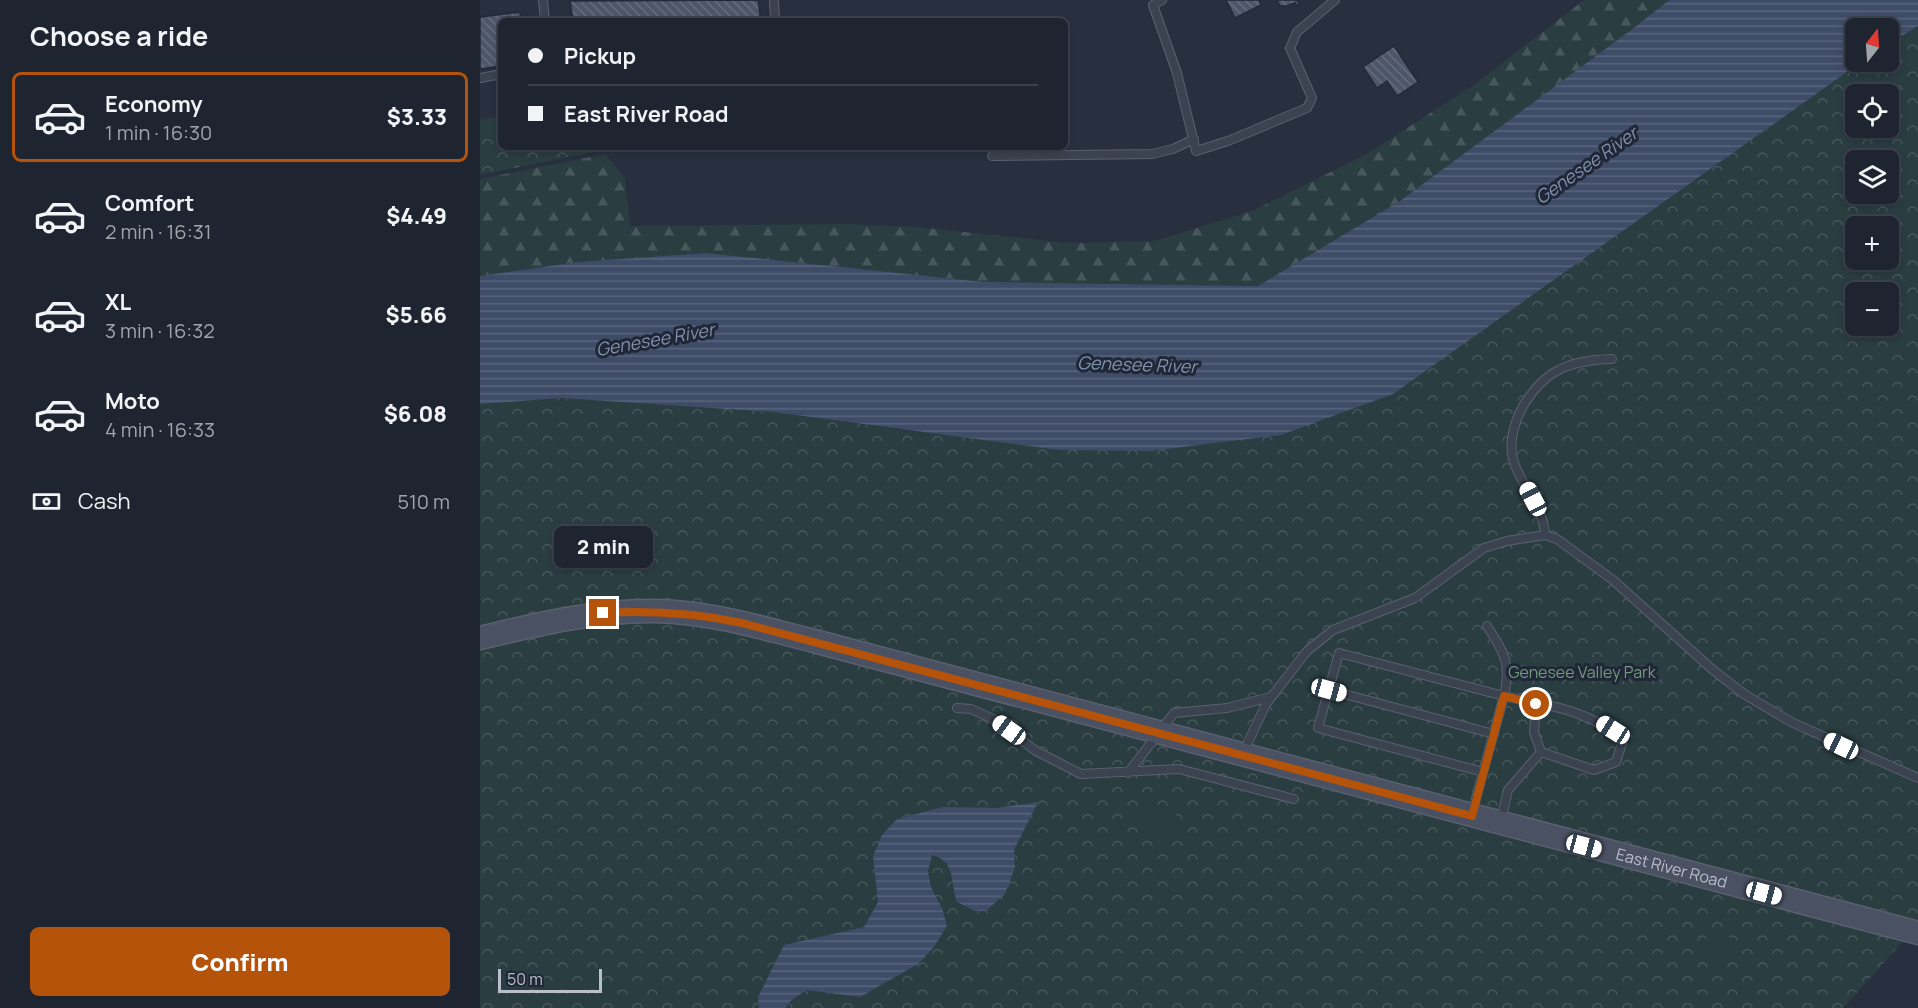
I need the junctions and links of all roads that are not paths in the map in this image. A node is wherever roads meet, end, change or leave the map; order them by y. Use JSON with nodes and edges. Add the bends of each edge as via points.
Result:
{"nodes":[{"id":1,"x":543,"y":0,"type":"edge"},
{"id":2,"x":774,"y":0,"type":"edge"},
{"id":3,"x":1162,"y":0,"type":"edge"},
{"id":4,"x":1335,"y":0,"type":"edge"},
{"id":5,"x":545,"y":18,"type":"edge"},
{"id":6,"x":776,"y":18,"type":"edge"},
{"id":7,"x":498,"y":75,"type":"edge"},
{"id":8,"x":480,"y":78,"type":"edge"},
{"id":9,"x":1194,"y":139,"type":"junction"},
{"id":10,"x":992,"y":156,"type":"dead end"},
{"id":11,"x":1612,"y":359,"type":"dead end"},
{"id":12,"x":1545,"y":535,"type":"junction"},
{"id":13,"x":1487,"y":626,"type":"dead end"},
{"id":14,"x":480,"y":638,"type":"edge"},
{"id":15,"x":1329,"y":690,"type":"junction"},
{"id":16,"x":1504,"y":696,"type":"junction"},
{"id":17,"x":1271,"y":697,"type":"junction"},
{"id":18,"x":1536,"y":704,"type":"junction"},
{"id":19,"x":957,"y":708,"type":"dead end"},
{"id":20,"x":1157,"y":732,"type":"junction"},
{"id":21,"x":1494,"y":734,"type":"junction"},
{"id":22,"x":1541,"y":752,"type":"junction"},
{"id":23,"x":1242,"y":755,"type":"junction"},
{"id":24,"x":1484,"y":772,"type":"junction"},
{"id":25,"x":1128,"y":773,"type":"junction"},
{"id":26,"x":1918,"y":778,"type":"edge"},
{"id":27,"x":1294,"y":799,"type":"dead end"},
{"id":28,"x":1472,"y":816,"type":"junction"},
{"id":29,"x":1500,"y":824,"type":"junction"},
{"id":30,"x":1918,"y":933,"type":"edge"}],
"edges":[{"from":1,"to":5,"type":"lane"},
{"from":2,"to":6,"type":"lane"},
{"from":3,"to":9,"type":"lane","via":[[1153,5],[1179,79]]},
{"from":4,"to":9,"type":"lane","via":[[1297,32],[1290,48],[1312,98],[1307,108],[1196,151]]},
{"from":7,"to":8,"type":"lane"},
{"from":9,"to":10,"type":"lane","via":[[1160,153]]},
{"from":11,"to":12,"type":"lane","via":[[1585,360],[1552,373],[1536,387],[1517,419],[1511,444],[1513,459],[1541,515]]},
{"from":12,"to":17,"type":"lane","via":[[1484,548],[1414,598],[1333,630],[1307,651]]},
{"from":12,"to":26,"type":"lane","via":[[1557,538],[1613,580],[1744,694],[1801,727]]},
{"from":13,"to":16,"type":"lane","via":[[1501,647],[1508,669]]},
{"from":14,"to":20,"type":"street","name":"East River Road","via":[[603,613],[658,611],[700,615],[814,641]]},
{"from":15,"to":16,"type":"lane","via":[[1340,653]]},
{"from":15,"to":21,"type":"lane"},
{"from":15,"to":24,"type":"lane","via":[[1318,728]]},
{"from":16,"to":18,"type":"lane"},
{"from":16,"to":21,"type":"lane"},
{"from":17,"to":20,"type":"lane","via":[[1227,708],[1173,713]]},
{"from":17,"to":23,"type":"lane"},
{"from":18,"to":22,"type":"lane","via":[[1534,732]]},
{"from":18,"to":22,"type":"lane","via":[[1601,723],[1624,737],[1616,762],[1594,770]]},
{"from":19,"to":25,"type":"lane","via":[[971,709],[995,720],[1036,751],[1081,774]]},
{"from":20,"to":23,"type":"street","name":"East River Road"},
{"from":20,"to":25,"type":"lane"},
{"from":21,"to":24,"type":"lane"},
{"from":22,"to":29,"type":"lane","via":[[1508,790]]},
{"from":23,"to":28,"type":"street","name":"East River Road"},
{"from":24,"to":28,"type":"lane"},
{"from":25,"to":27,"type":"lane","via":[[1179,769]]},
{"from":28,"to":29,"type":"street","name":"East River Road"},
{"from":29,"to":30,"type":"street","name":"East River Road"}]}
